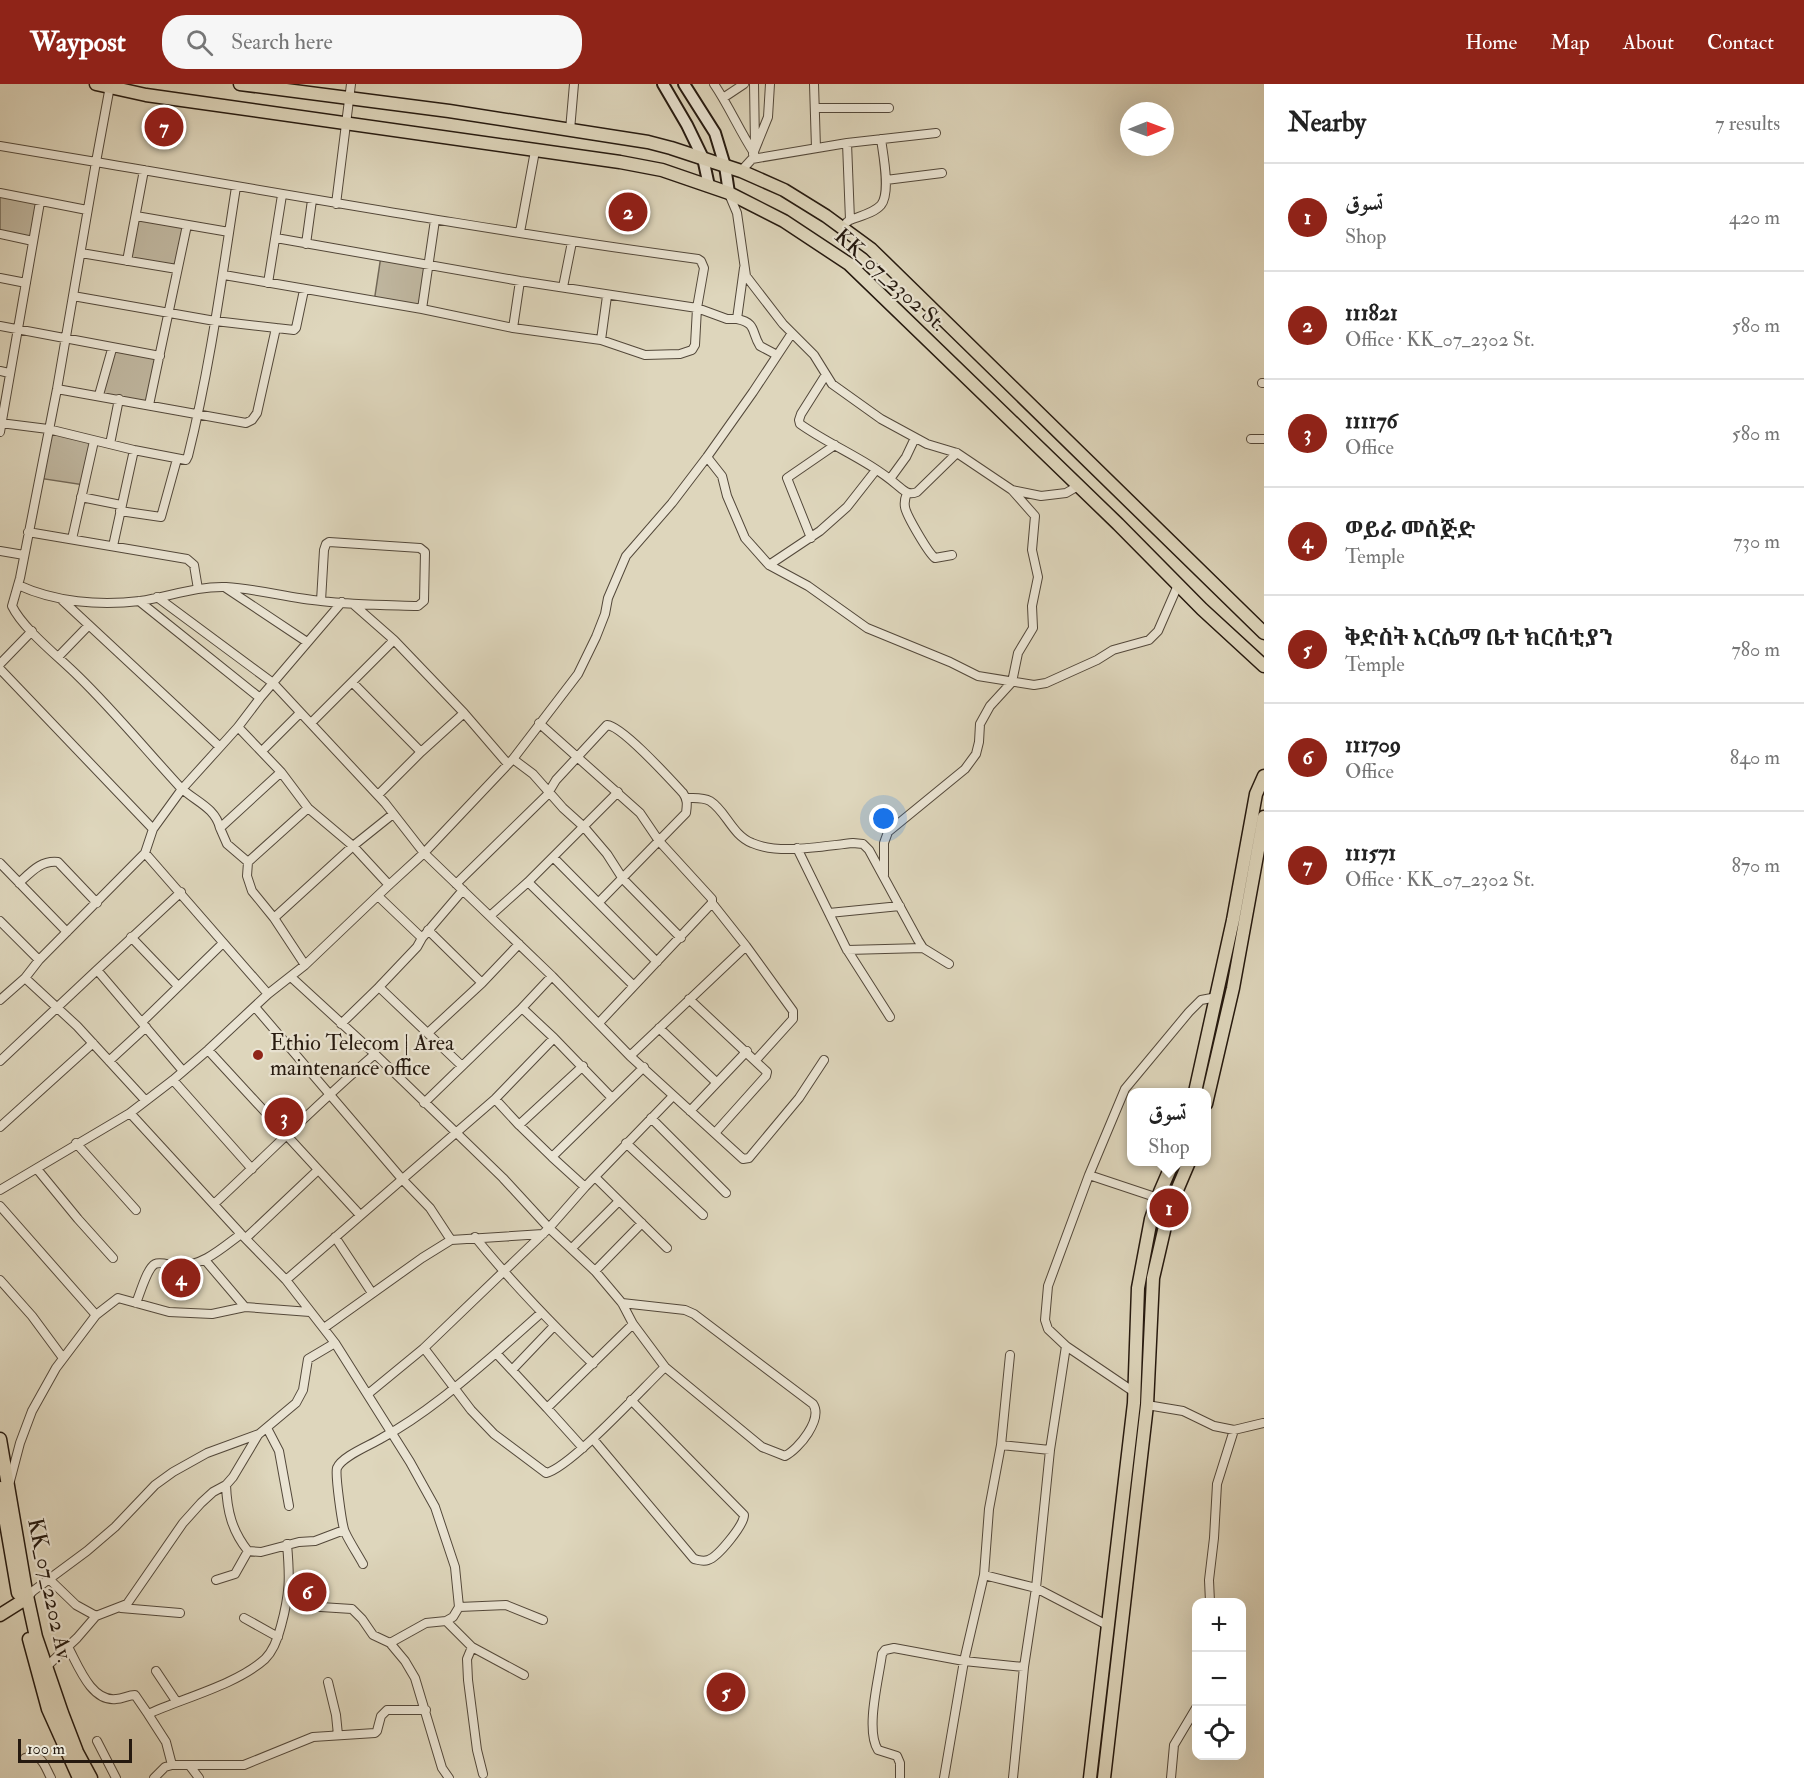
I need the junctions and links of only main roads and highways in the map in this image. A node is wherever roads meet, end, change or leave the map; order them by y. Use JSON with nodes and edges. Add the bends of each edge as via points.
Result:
{"nodes":[{"id":1,"x":96,"y":84,"type":"edge"},
{"id":2,"x":240,"y":84,"type":"edge"},
{"id":3,"x":110,"y":85,"type":"edge"},
{"id":4,"x":1259,"y":629,"type":"edge"},
{"id":5,"x":1264,"y":666,"type":"edge"},
{"id":6,"x":1264,"y":776,"type":"edge"},
{"id":7,"x":1264,"y":817,"type":"edge"},
{"id":8,"x":1261,"y":854,"type":"edge"},
{"id":9,"x":1249,"y":870,"type":"junction"},
{"id":10,"x":1196,"y":1088,"type":"edge"},
{"id":11,"x":1210,"y":1088,"type":"edge"},
{"id":12,"x":1171,"y":1166,"type":"edge"},
{"id":13,"x":1187,"y":1166,"type":"edge"},
{"id":14,"x":0,"y":1439,"type":"edge"},
{"id":15,"x":0,"y":1488,"type":"edge"},
{"id":16,"x":25,"y":1596,"type":"junction"},
{"id":17,"x":0,"y":1606,"type":"edge"},
{"id":18,"x":0,"y":1615,"type":"edge"},
{"id":19,"x":80,"y":1778,"type":"edge"},
{"id":20,"x":91,"y":1778,"type":"edge"},
{"id":21,"x":1090,"y":1778,"type":"edge"},
{"id":22,"x":1104,"y":1778,"type":"edge"}],
"edges":[{"from":1,"to":3,"type":"main road","name":"KK_07_2302 St."},
{"from":2,"to":4,"type":"main road","name":"KK_07_2302 St.","via":[[648,142],[741,171],[800,198],[846,223]]},
{"from":3,"to":5,"type":"main road","name":"KK_07_2302 St.","via":[[146,95],[662,170],[729,193],[784,220],[849,264]]},
{"from":6,"to":9,"type":"main road","via":[[1256,794]]},
{"from":7,"to":8,"type":"main road"},
{"from":8,"to":9,"type":"main road"},
{"from":9,"to":10,"type":"main road"},
{"from":9,"to":11,"type":"main road","via":[[1233,988]]},
{"from":12,"to":21,"type":"main road","via":[[1146,1239],[1138,1288],[1134,1392]]},
{"from":13,"to":22,"type":"main road","via":[[1169,1209],[1153,1278],[1147,1405]]},
{"from":14,"to":16,"type":"main road","name":"KK_07_2202 Av."},
{"from":15,"to":16,"type":"main road"},
{"from":16,"to":17,"type":"main road"},
{"from":16,"to":18,"type":"main road"},
{"from":16,"to":19,"type":"main road","via":[[33,1659],[48,1709]]},
{"from":16,"to":20,"type":"main road","name":"KK_07_2202 Av.","via":[[45,1668]]}]}
